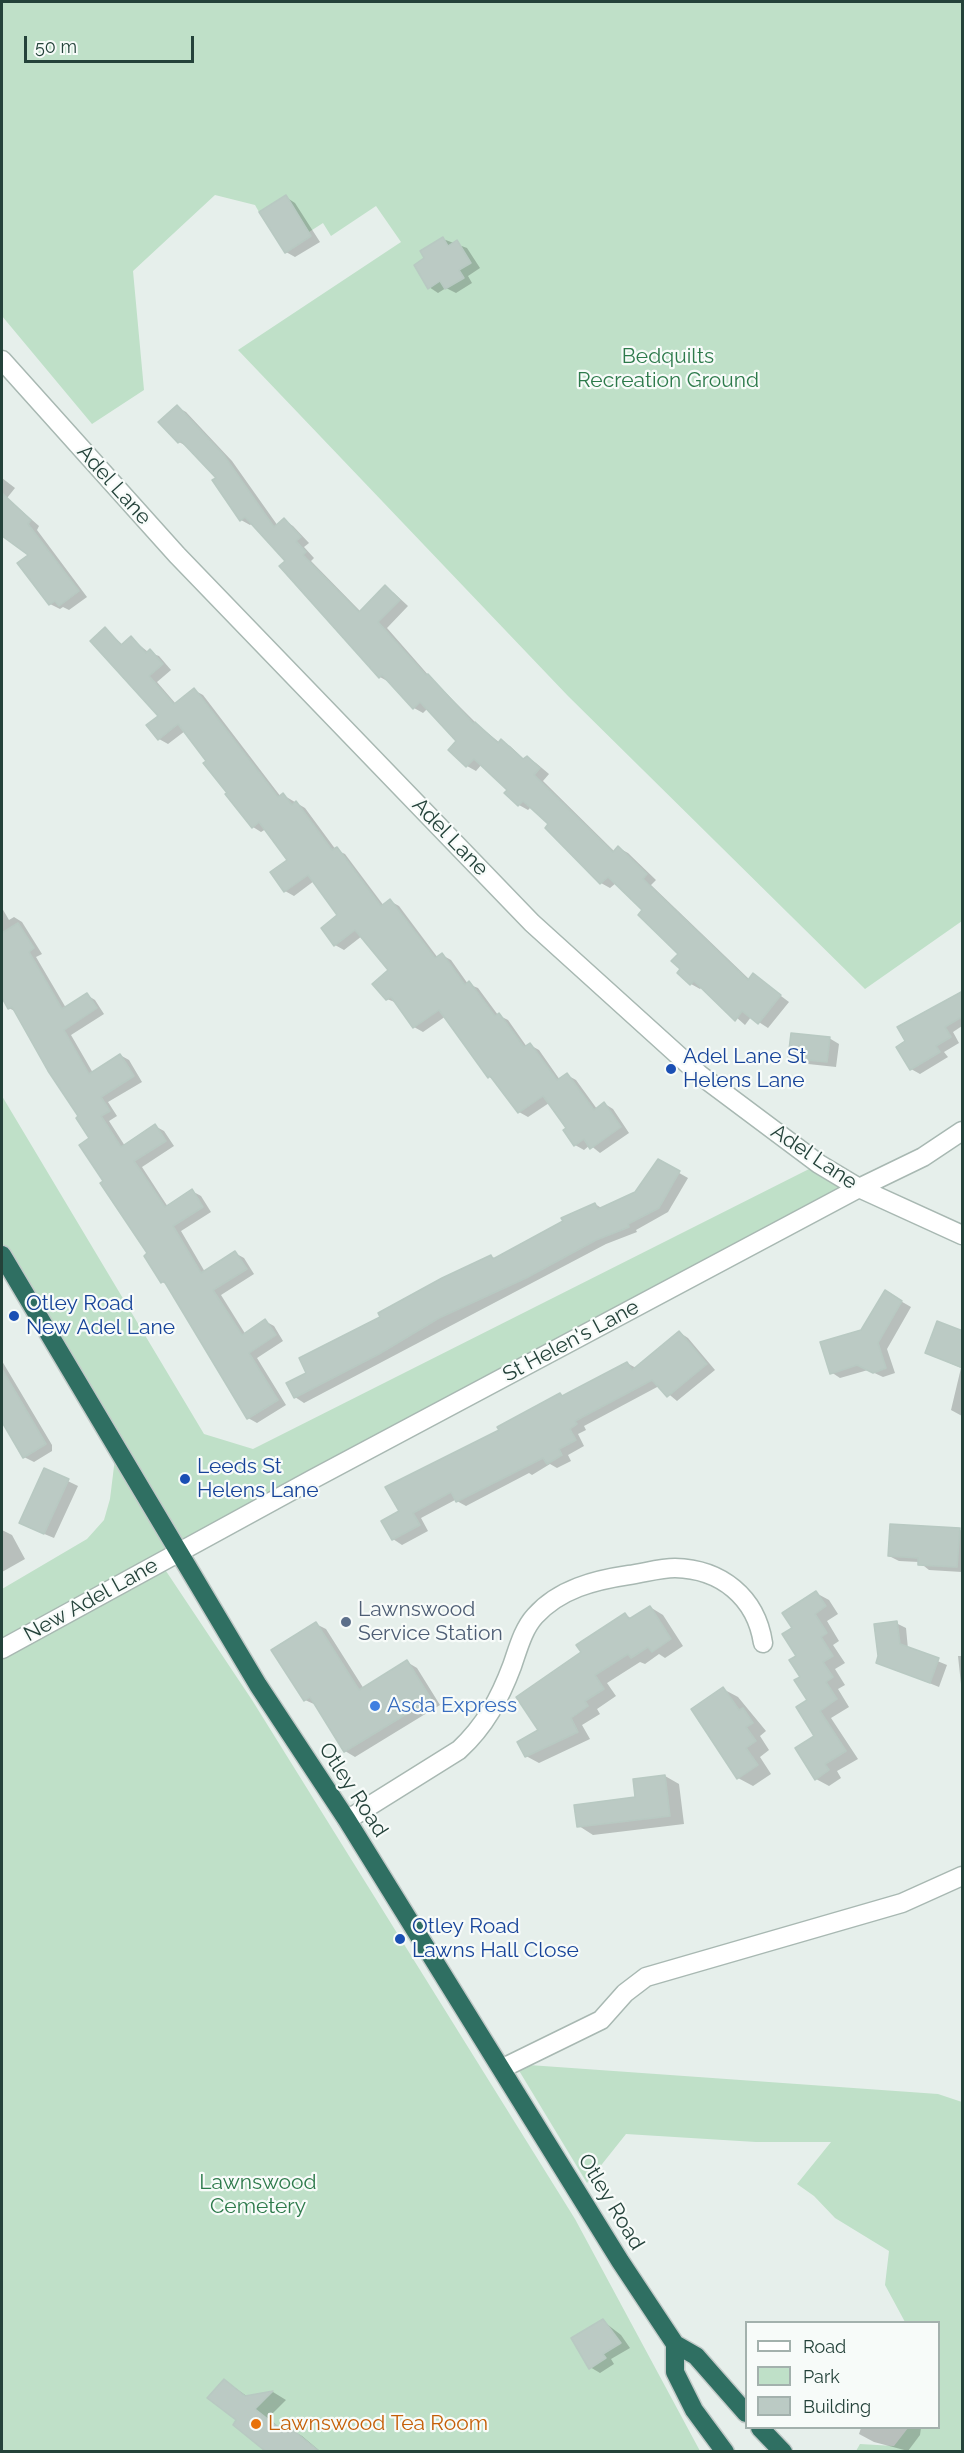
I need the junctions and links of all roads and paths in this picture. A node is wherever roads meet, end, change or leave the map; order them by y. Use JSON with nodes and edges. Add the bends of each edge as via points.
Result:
{"nodes":[{"id":1,"x":2,"y":360,"type":"edge"},
{"id":2,"x":963,"y":1131,"type":"edge"},
{"id":3,"x":859,"y":1188,"type":"junction"},
{"id":4,"x":963,"y":1235,"type":"edge"},
{"id":5,"x":2,"y":1256,"type":"edge"},
{"id":6,"x":180,"y":1551,"type":"junction"},
{"id":7,"x":763,"y":1643,"type":"dead end"},
{"id":8,"x":2,"y":1649,"type":"edge"},
{"id":9,"x":347,"y":1820,"type":"junction"},
{"id":10,"x":963,"y":1876,"type":"edge"},
{"id":11,"x":502,"y":2068,"type":"junction"},
{"id":12,"x":675,"y":2344,"type":"junction"},
{"id":13,"x":745,"y":2411,"type":"edge"},
{"id":14,"x":762,"y":2429,"type":"edge"},
{"id":15,"x":725,"y":2451,"type":"edge"},
{"id":16,"x":783,"y":2451,"type":"edge"}],
"edges":[{"from":1,"to":3,"type":"street","name":"Adel Lane","via":[[177,555],[532,923],[700,1075],[819,1164]]},
{"from":2,"to":3,"type":"street","name":"St Helen's Lane","via":[[923,1157]]},
{"from":3,"to":4,"type":"street","name":"Adel Lane"},
{"from":3,"to":6,"type":"street","name":"St Helen's Lane"},
{"from":5,"to":6,"type":"highway","name":"Otley Road","via":[[102,1428]]},
{"from":6,"to":8,"type":"street","name":"New Adel Lane"},
{"from":6,"to":9,"type":"highway","name":"Otley Road","via":[[258,1685]]},
{"from":7,"to":9,"type":"street","via":[[754,1614],[735,1587],[700,1571],[674,1568],[609,1578],[574,1589],[551,1600],[533,1618],[501,1694],[474,1736],[459,1750]]},
{"from":9,"to":11,"type":"highway","name":"Otley Road"},
{"from":10,"to":11,"type":"street","via":[[902,1903],[646,1977],[600,2020]]},
{"from":11,"to":12,"type":"highway","name":"Otley Road"},
{"from":12,"to":13,"type":"highway","name":"Otley Road","via":[[696,2356]]},
{"from":12,"to":15,"type":"highway","via":[[675,2372],[694,2410]]},
{"from":14,"to":16,"type":"highway"}]}
